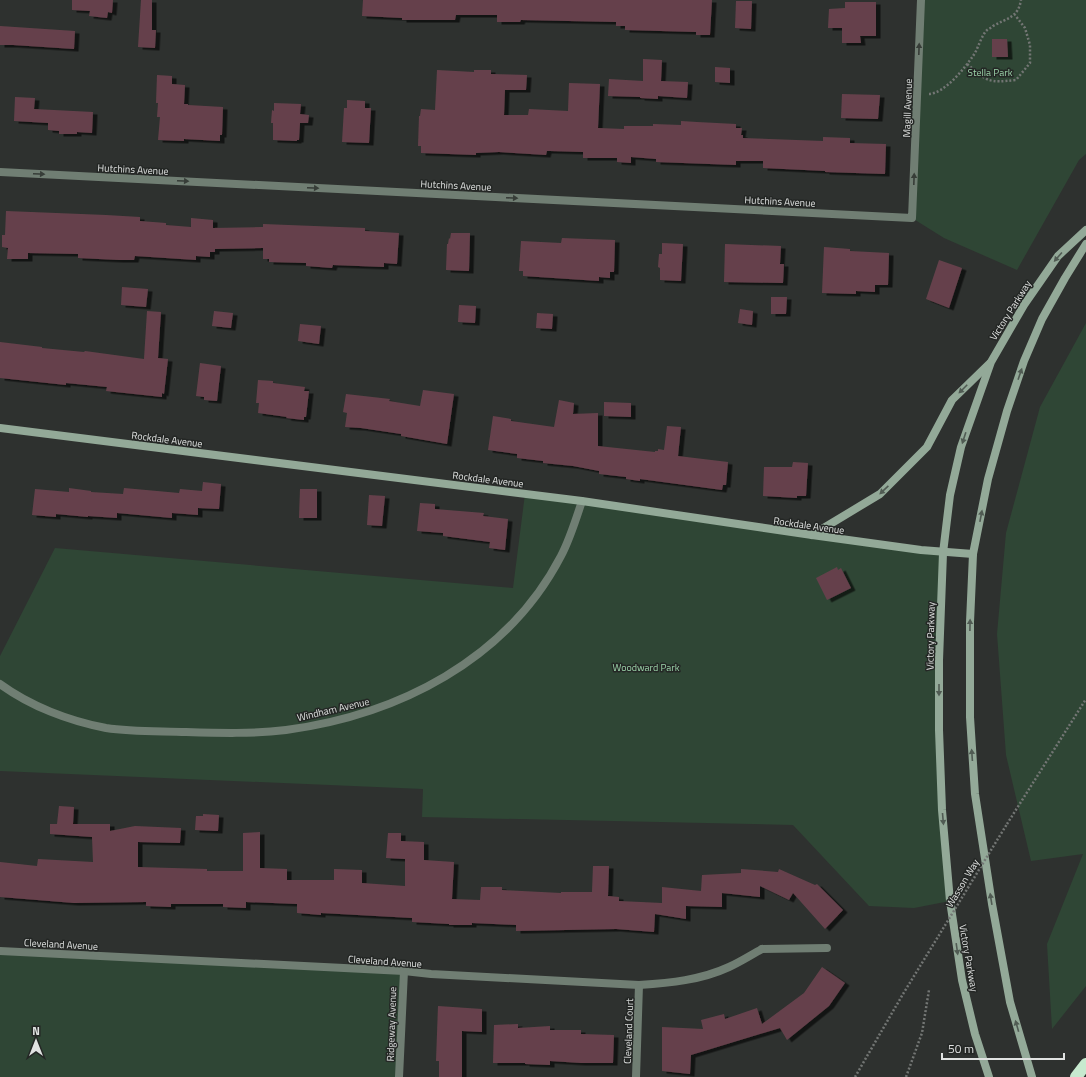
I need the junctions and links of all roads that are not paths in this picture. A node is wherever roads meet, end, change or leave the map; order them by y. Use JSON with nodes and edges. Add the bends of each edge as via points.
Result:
{"nodes":[{"id":1,"x":921,"y":0,"type":"edge"},
{"id":2,"x":0,"y":172,"type":"edge"},
{"id":3,"x":912,"y":218,"type":"joint"},
{"id":4,"x":1086,"y":230,"type":"edge"},
{"id":5,"x":1086,"y":244,"type":"edge"},
{"id":6,"x":991,"y":362,"type":"junction"},
{"id":7,"x":0,"y":428,"type":"edge"},
{"id":8,"x":582,"y":501,"type":"junction"},
{"id":9,"x":812,"y":535,"type":"junction"},
{"id":10,"x":943,"y":553,"type":"junction"},
{"id":11,"x":973,"y":554,"type":"junction"},
{"id":12,"x":0,"y":684,"type":"edge"},
{"id":13,"x":827,"y":948,"type":"dead end"},
{"id":14,"x":0,"y":951,"type":"edge"},
{"id":15,"x":404,"y":971,"type":"junction"},
{"id":16,"x":639,"y":985,"type":"junction"},
{"id":17,"x":1086,"y":1064,"type":"edge"},
{"id":18,"x":1077,"y":1076,"type":"edge"},
{"id":19,"x":399,"y":1077,"type":"edge"},
{"id":20,"x":636,"y":1077,"type":"edge"},
{"id":21,"x":989,"y":1077,"type":"edge"},
{"id":22,"x":1032,"y":1077,"type":"edge"}],
"edges":[{"from":3,"to":1,"type":"street","name":"Magill Avenue","one_way":true},
{"from":2,"to":3,"type":"street","name":"Hutchins Avenue","one_way":true},
{"from":4,"to":6,"type":"street","name":"Victory Parkway","one_way":true,"via":[[1058,256],[1024,305]]},
{"from":11,"to":5,"type":"street","one_way":true,"via":[[988,479],[1024,361],[1042,319]]},
{"from":6,"to":9,"type":"street","one_way":true,"via":[[952,400],[927,447],[880,494]]},
{"from":6,"to":10,"type":"street","name":"Victory Parkway","one_way":true,"via":[[961,447],[950,495]]},
{"from":7,"to":8,"type":"street","name":"Rockdale Avenue"},
{"from":8,"to":9,"type":"street","name":"Rockdale Avenue"},
{"from":8,"to":12,"type":"street","name":"Windham Avenue","via":[[562,556],[542,588],[496,640],[439,680],[407,698],[372,711],[322,724],[240,733],[129,730],[106,728],[75,720],[38,706]]},
{"from":9,"to":10,"type":"street","name":"Rockdale Avenue"},
{"from":10,"to":11,"type":"street","name":"Rockdale Avenue"},
{"from":10,"to":21,"type":"street","name":"Victory Parkway","one_way":true,"via":[[939,660],[943,825],[950,901],[962,980]]},
{"from":22,"to":11,"type":"street","one_way":true,"via":[[1010,1002],[974,794],[970,717]]},
{"from":13,"to":16,"type":"street","name":"Cleveland Avenue","via":[[762,949],[728,968],[700,978]]},
{"from":14,"to":15,"type":"street","name":"Cleveland Avenue"},
{"from":15,"to":16,"type":"street","name":"Cleveland Avenue"},
{"from":15,"to":19,"type":"street","name":"Ridgeway Avenue"},
{"from":16,"to":20,"type":"street","name":"Cleveland Court"},
{"from":17,"to":18,"type":"highway"}]}
